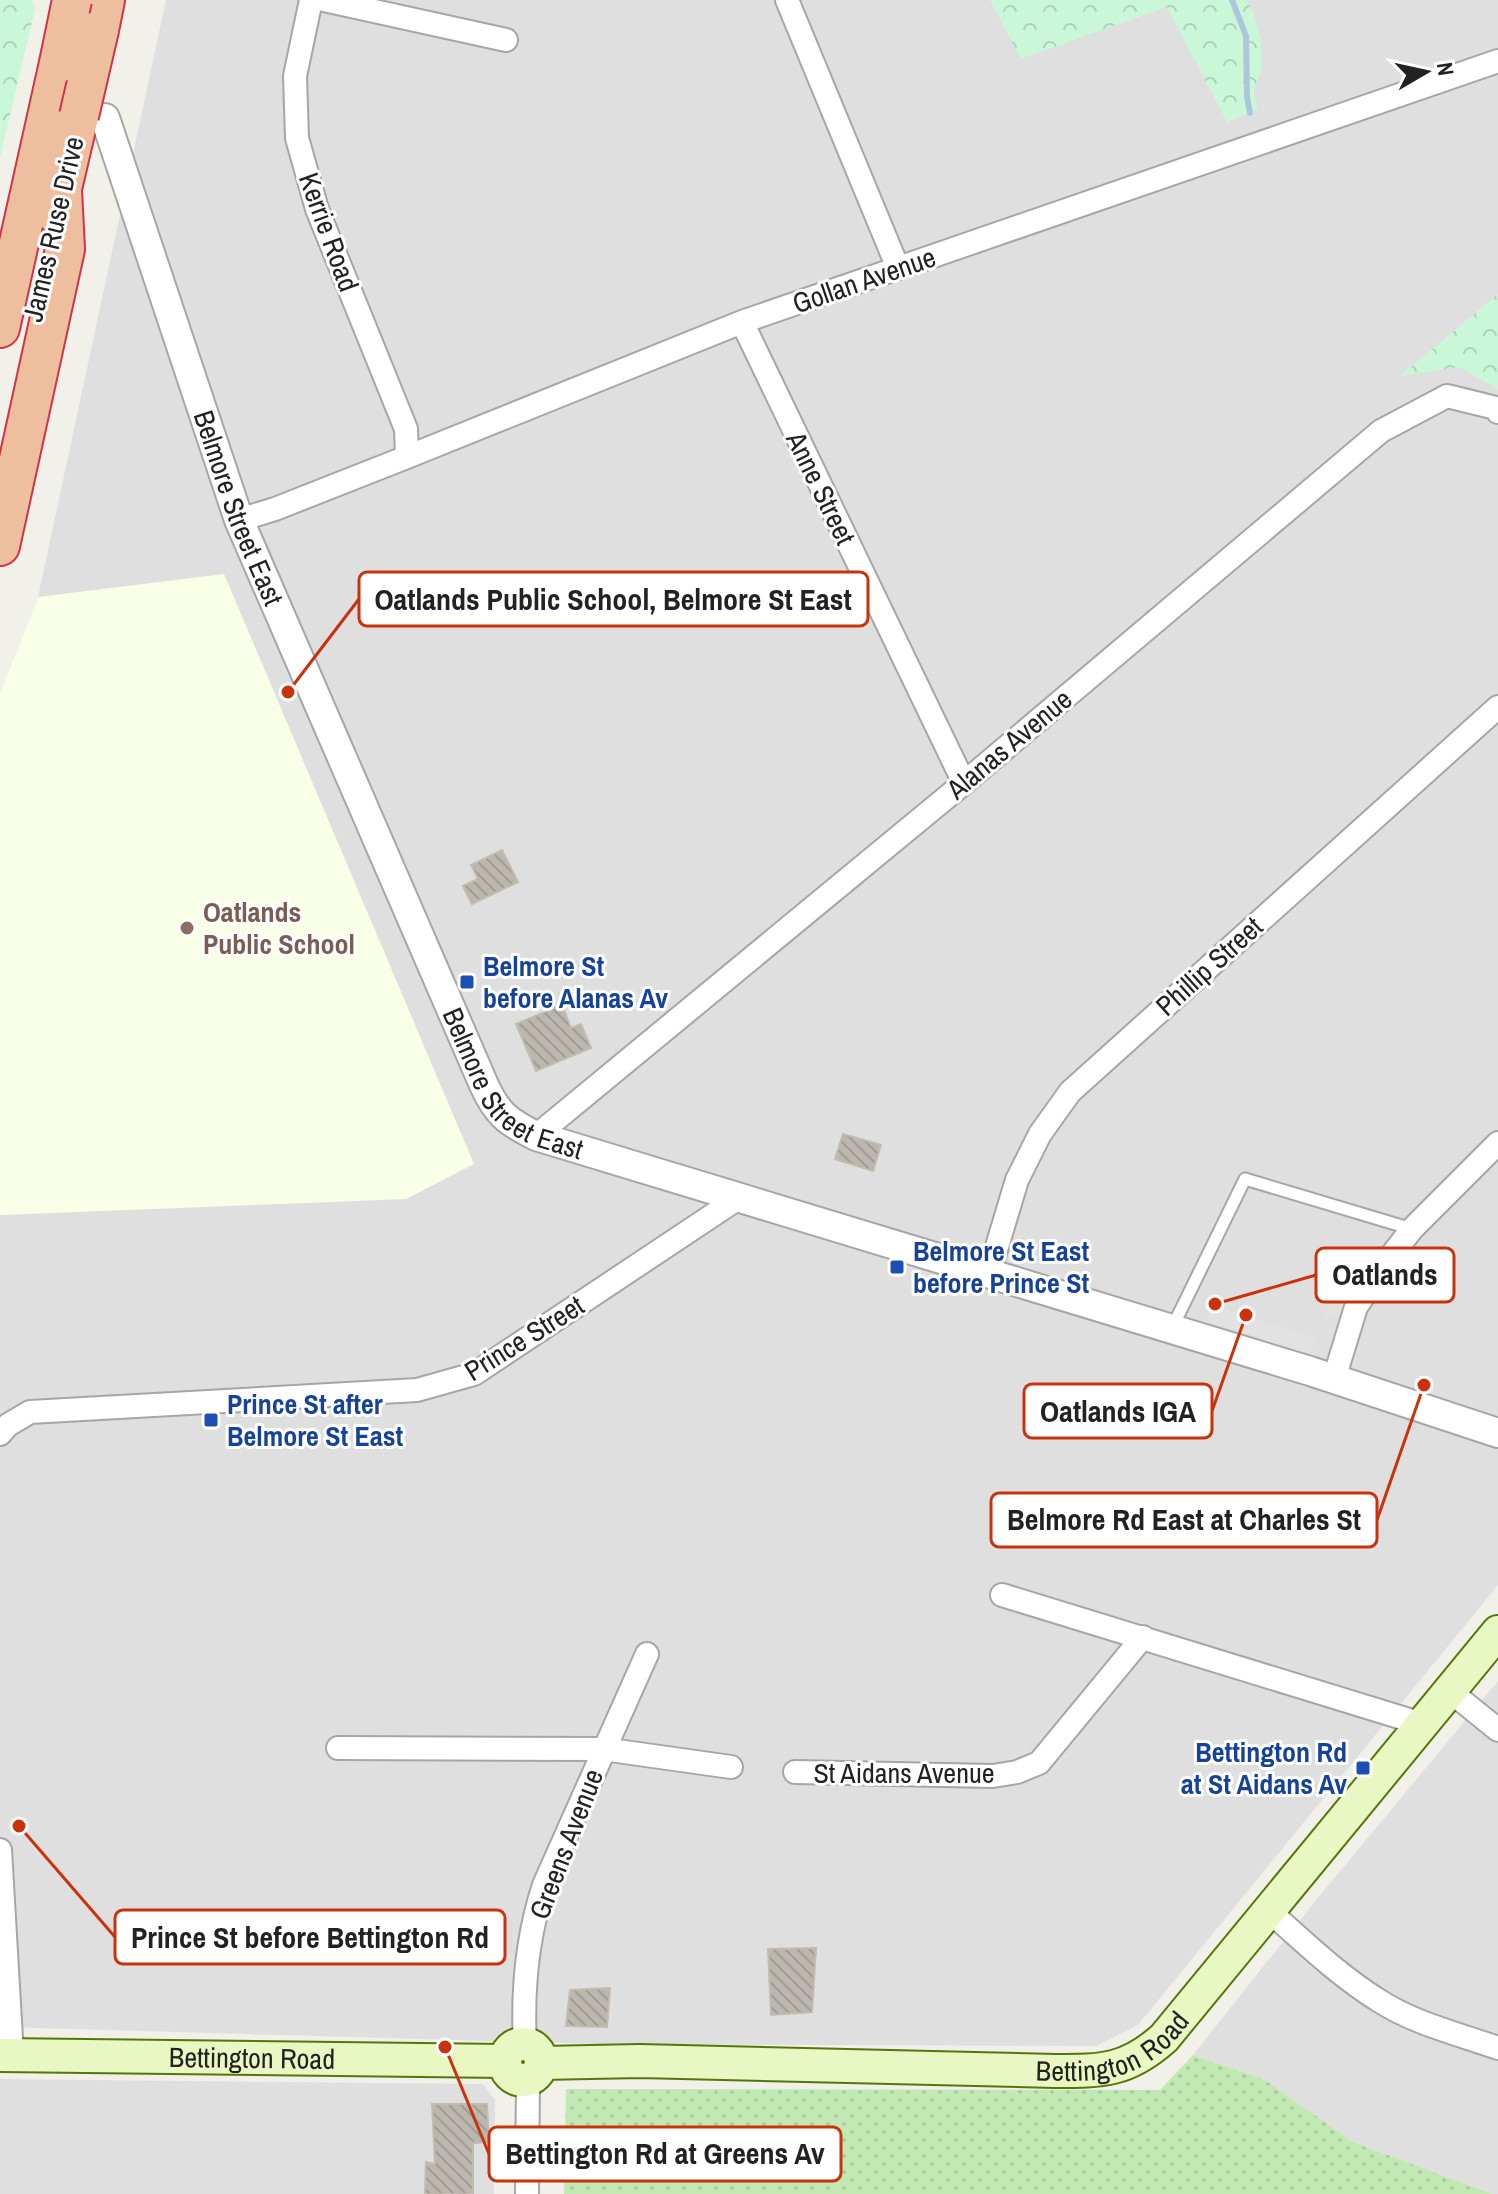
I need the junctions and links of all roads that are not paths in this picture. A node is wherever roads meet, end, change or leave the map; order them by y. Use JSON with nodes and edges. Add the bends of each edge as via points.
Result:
{"nodes":[{"id":1,"x":72,"y":0,"type":"edge"},
{"id":2,"x":311,"y":0,"type":"edge"},
{"id":3,"x":324,"y":0,"type":"edge"},
{"id":4,"x":787,"y":0,"type":"edge"},
{"id":5,"x":102,"y":15,"type":"edge"},
{"id":6,"x":506,"y":40,"type":"dead end"},
{"id":7,"x":1498,"y":61,"type":"edge"},
{"id":8,"x":92,"y":117,"type":"junction"},
{"id":9,"x":62,"y":190,"type":"junction"},
{"id":10,"x":898,"y":268,"type":"junction"},
{"id":11,"x":742,"y":322,"type":"junction"},
{"id":12,"x":0,"y":328,"type":"edge"},
{"id":13,"x":1498,"y":412,"type":"edge"},
{"id":14,"x":407,"y":457,"type":"junction"},
{"id":15,"x":0,"y":459,"type":"edge"},
{"id":16,"x":239,"y":520,"type":"junction"},
{"id":17,"x":0,"y":546,"type":"edge"},
{"id":18,"x":1498,"y":707,"type":"edge"},
{"id":19,"x":964,"y":783,"type":"junction"},
{"id":20,"x":536,"y":1136,"type":"junction"},
{"id":21,"x":1498,"y":1143,"type":"edge"},
{"id":22,"x":740,"y":1197,"type":"junction"},
{"id":23,"x":1412,"y":1229,"type":"junction"},
{"id":24,"x":989,"y":1273,"type":"junction"},
{"id":25,"x":1172,"y":1329,"type":"junction"},
{"id":26,"x":1334,"y":1379,"type":"junction"},
{"id":27,"x":1498,"y":1433,"type":"edge"},
{"id":28,"x":0,"y":1434,"type":"edge"},
{"id":29,"x":1002,"y":1595,"type":"dead end"},
{"id":30,"x":1498,"y":1632,"type":"edge"},
{"id":31,"x":1143,"y":1637,"type":"junction"},
{"id":32,"x":647,"y":1654,"type":"dead end"},
{"id":33,"x":1451,"y":1692,"type":"junction"},
{"id":34,"x":1422,"y":1724,"type":"junction"},
{"id":35,"x":1498,"y":1730,"type":"edge"},
{"id":36,"x":338,"y":1748,"type":"dead end"},
{"id":37,"x":603,"y":1749,"type":"junction"},
{"id":38,"x":731,"y":1767,"type":"dead end"},
{"id":39,"x":795,"y":1772,"type":"dead end"},
{"id":40,"x":0,"y":1850,"type":"edge"},
{"id":41,"x":1268,"y":1910,"type":"junction"},
{"id":42,"x":1498,"y":2048,"type":"edge"},
{"id":43,"x":6,"y":2055,"type":"edge"},
{"id":44,"x":525,"y":2062,"type":"junction"},
{"id":45,"x":527,"y":2194,"type":"edge"}],
"edges":[{"from":1,"to":12,"type":"highway","name":"James Ruse Drive","bridge":true},
{"from":2,"to":14,"type":"street","name":"Kerrie Road","via":[[295,76],[297,138],[317,209],[406,429]]},
{"from":3,"to":6,"type":"street"},
{"from":4,"to":10,"type":"street"},
{"from":5,"to":8,"type":"highway","name":"James Ruse Drive","bridge":true},
{"from":7,"to":10,"type":"street","name":"Gollan Avenue"},
{"from":8,"to":9,"type":"highway","name":"James Ruse Drive"},
{"from":8,"to":16,"type":"street","name":"Belmore Street East"},
{"from":9,"to":15,"type":"highway","name":"James Ruse Drive"},
{"from":9,"to":17,"type":"highway","via":[[65,249]]},
{"from":10,"to":11,"type":"street","name":"Gollan Avenue"},
{"from":11,"to":14,"type":"street","name":"Gollan Avenue"},
{"from":11,"to":19,"type":"street","name":"Anne Street"},
{"from":13,"to":19,"type":"street","name":"Alanas Avenue","via":[[1447,396],[1381,431]]},
{"from":14,"to":16,"type":"street","name":"Gollan Avenue"},
{"from":16,"to":20,"type":"street","name":"Belmore Street East","via":[[494,1107],[510,1123]]},
{"from":18,"to":24,"type":"street","name":"Phillip Street","via":[[1070,1092],[1040,1134],[1017,1180]]},
{"from":19,"to":20,"type":"street","name":"Alanas Avenue"},
{"from":20,"to":22,"type":"street","name":"Belmore Street East"},
{"from":21,"to":23,"type":"street"},
{"from":22,"to":24,"type":"street","name":"Belmore Street East"},
{"from":22,"to":28,"type":"street","name":"Prince Street","via":[[474,1374],[446,1384],[417,1390],[44,1410],[30,1412]]},
{"from":23,"to":25,"type":"lane","via":[[1245,1179]]},
{"from":23,"to":26,"type":"street","via":[[1356,1307]]},
{"from":24,"to":25,"type":"street","name":"Belmore Street East"},
{"from":25,"to":26,"type":"street","name":"Belmore Street East"},
{"from":26,"to":27,"type":"street","name":"Belmore Street East"},
{"from":29,"to":31,"type":"street"},
{"from":30,"to":33,"type":"main road","name":"Bettington Road"},
{"from":31,"to":34,"type":"street"},
{"from":31,"to":39,"type":"street","name":"St Aidans Avenue","via":[[1039,1763],[1017,1772]]},
{"from":32,"to":37,"type":"street","name":"Greens Avenue"},
{"from":33,"to":34,"type":"main road","name":"Bettington Road"},
{"from":33,"to":35,"type":"street"},
{"from":34,"to":41,"type":"main road","name":"Bettington Road"},
{"from":36,"to":37,"type":"street"},
{"from":37,"to":38,"type":"street"},
{"from":37,"to":44,"type":"street","name":"Greens Avenue","via":[[538,1905],[526,1969]]},
{"from":40,"to":43,"type":"street"},
{"from":41,"to":42,"type":"street","via":[[1379,2001]]},
{"from":41,"to":44,"type":"main road","name":"Bettington Road","via":[[1164,2038],[1133,2062],[1111,2069]]},
{"from":43,"to":44,"type":"main road","name":"Bettington Road"},
{"from":44,"to":45,"type":"street","name":"Greens Avenue"}]}
